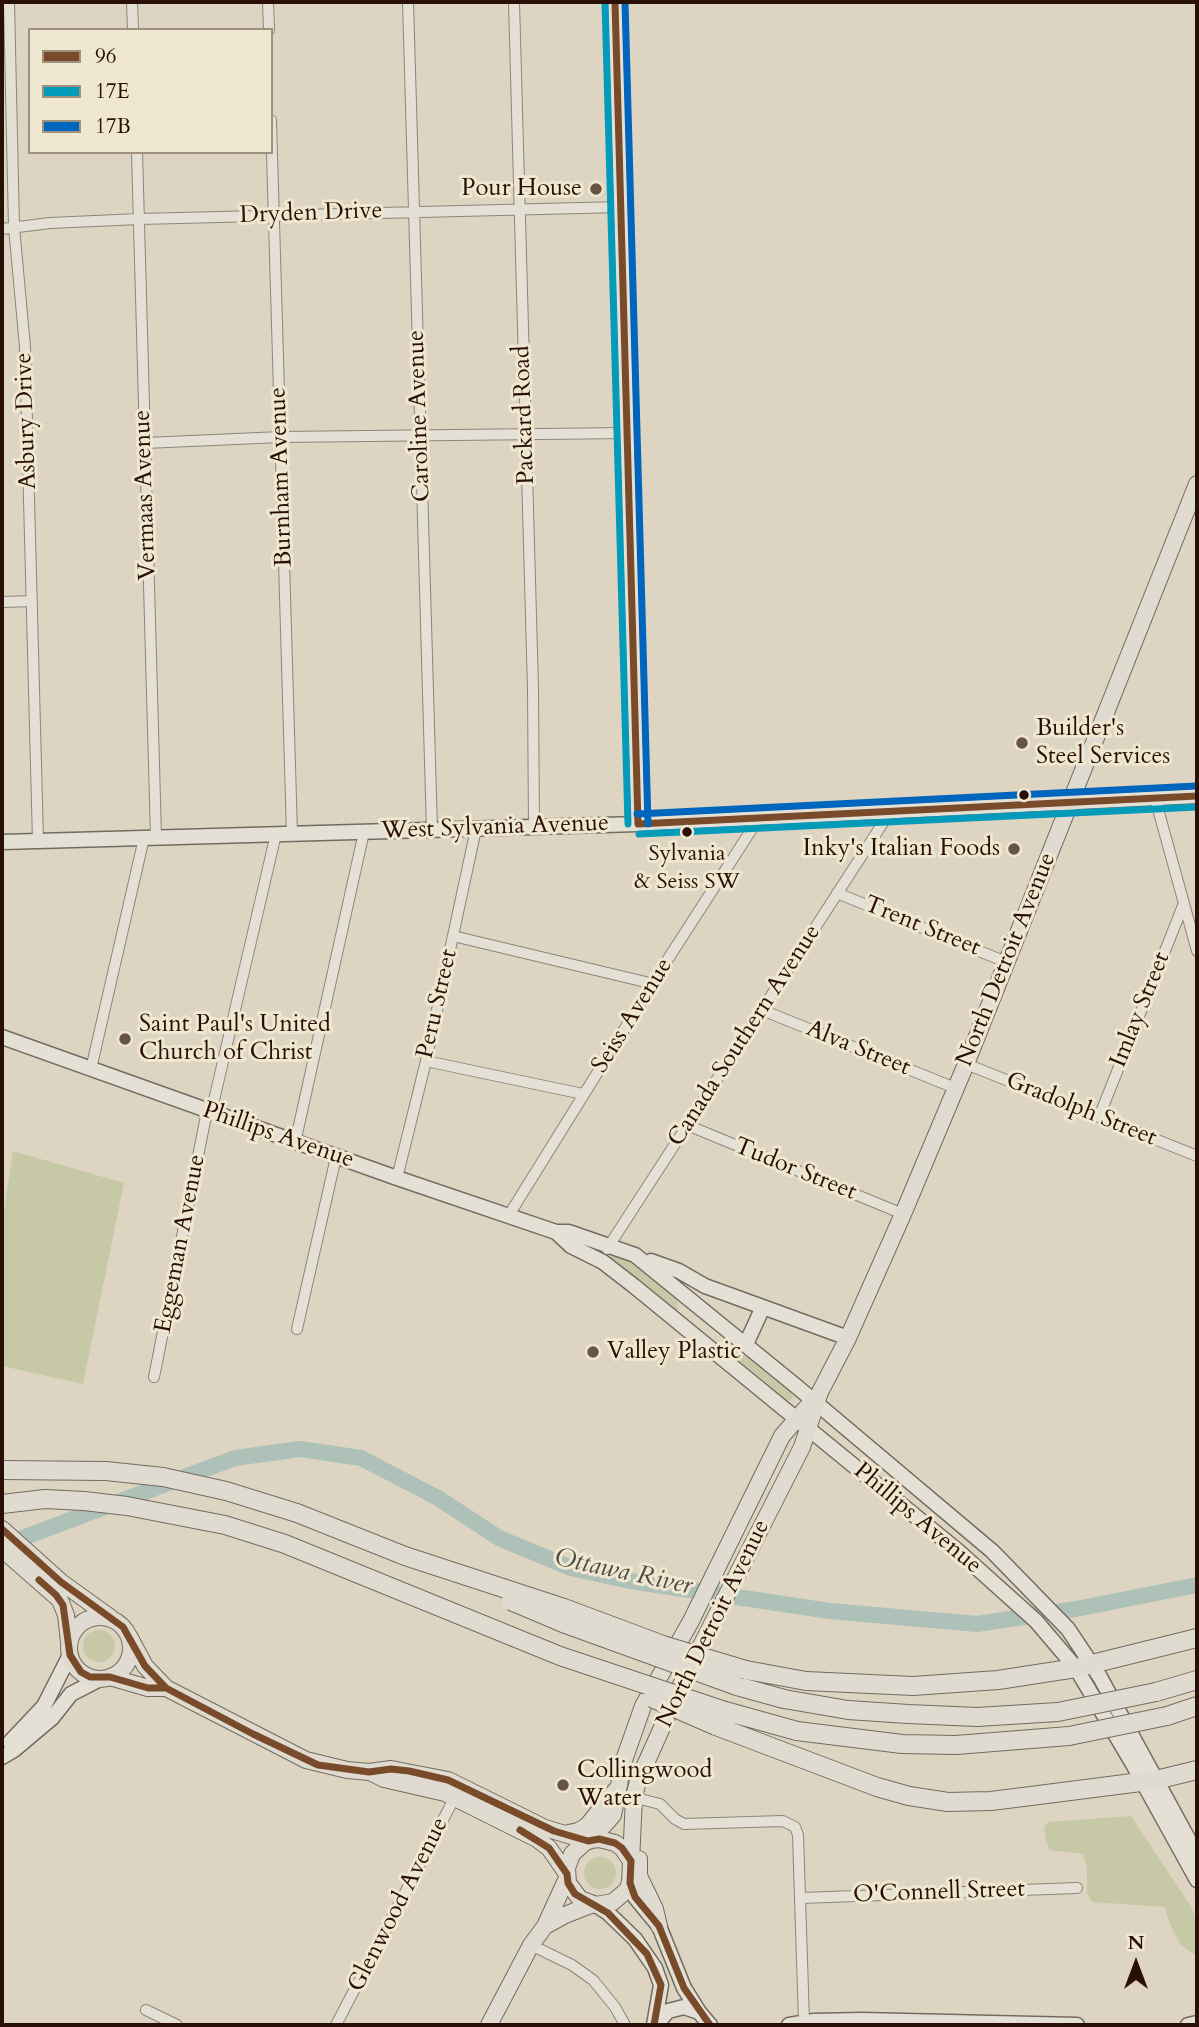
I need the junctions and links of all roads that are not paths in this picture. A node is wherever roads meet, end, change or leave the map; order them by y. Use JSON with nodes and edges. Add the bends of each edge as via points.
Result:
{"nodes":[{"id":1,"x":9,"y":2,"type":"edge"},
{"id":2,"x":132,"y":2,"type":"edge"},
{"id":3,"x":268,"y":2,"type":"edge"},
{"id":4,"x":408,"y":2,"type":"edge"},
{"id":5,"x":514,"y":2,"type":"edge"},
{"id":6,"x":615,"y":2,"type":"edge"},
{"id":7,"x":133,"y":28,"type":"edge"},
{"id":8,"x":268,"y":28,"type":"edge"},
{"id":9,"x":137,"y":154,"type":"edge"},
{"id":10,"x":272,"y":154,"type":"edge"},
{"id":11,"x":621,"y":207,"type":"junction"},
{"id":12,"x":520,"y":208,"type":"junction"},
{"id":13,"x":414,"y":211,"type":"junction"},
{"id":14,"x":274,"y":215,"type":"junction"},
{"id":15,"x":139,"y":219,"type":"junction"},
{"id":16,"x":14,"y":227,"type":"junction"},
{"id":17,"x":2,"y":229,"type":"edge"},
{"id":18,"x":627,"y":433,"type":"junction"},
{"id":19,"x":526,"y":434,"type":"junction"},
{"id":20,"x":421,"y":435,"type":"junction"},
{"id":21,"x":281,"y":438,"type":"junction"},
{"id":22,"x":145,"y":443,"type":"junction"},
{"id":23,"x":1197,"y":484,"type":"edge"},
{"id":24,"x":32,"y":601,"type":"junction"},
{"id":25,"x":2,"y":602,"type":"edge"},
{"id":26,"x":1197,"y":796,"type":"edge"},
{"id":27,"x":1156,"y":798,"type":"junction"},
{"id":28,"x":1069,"y":802,"type":"junction"},
{"id":29,"x":890,"y":812,"type":"junction"},
{"id":30,"x":759,"y":818,"type":"junction"},
{"id":31,"x":638,"y":824,"type":"junction"},
{"id":32,"x":534,"y":827,"type":"junction"},
{"id":33,"x":476,"y":829,"type":"junction"},
{"id":34,"x":432,"y":830,"type":"junction"},
{"id":35,"x":364,"y":832,"type":"junction"},
{"id":36,"x":276,"y":834,"type":"junction"},
{"id":37,"x":292,"y":834,"type":"junction"},
{"id":38,"x":150,"y":838,"type":"junction"},
{"id":39,"x":38,"y":841,"type":"junction"},
{"id":40,"x":2,"y":842,"type":"edge"},
{"id":41,"x":837,"y":893,"type":"junction"},
{"id":42,"x":1184,"y":902,"type":"junction"},
{"id":43,"x":453,"y":936,"type":"junction"},
{"id":44,"x":1197,"y":951,"type":"edge"},
{"id":45,"x":1006,"y":962,"type":"junction"},
{"id":46,"x":653,"y":984,"type":"junction"},
{"id":47,"x":762,"y":1010,"type":"junction"},
{"id":48,"x":2,"y":1037,"type":"edge"},
{"id":49,"x":426,"y":1061,"type":"junction"},
{"id":50,"x":966,"y":1064,"type":"junction"},
{"id":51,"x":91,"y":1069,"type":"junction"},
{"id":52,"x":955,"y":1088,"type":"junction"},
{"id":53,"x":583,"y":1094,"type":"junction"},
{"id":54,"x":209,"y":1112,"type":"junction"},
{"id":55,"x":1099,"y":1117,"type":"junction"},
{"id":56,"x":687,"y":1125,"type":"junction"},
{"id":57,"x":295,"y":1143,"type":"junction"},
{"id":58,"x":336,"y":1157,"type":"junction"},
{"id":59,"x":1197,"y":1157,"type":"edge"},
{"id":60,"x":397,"y":1178,"type":"junction"},
{"id":61,"x":903,"y":1214,"type":"junction"},
{"id":62,"x":509,"y":1215,"type":"junction"},
{"id":63,"x":556,"y":1232,"type":"junction"},
{"id":64,"x":610,"y":1245,"type":"junction"},
{"id":65,"x":635,"y":1255,"type":"junction"},
{"id":66,"x":600,"y":1261,"type":"junction"},
{"id":67,"x":693,"y":1302,"type":"junction"},
{"id":68,"x":763,"y":1307,"type":"junction"},
{"id":69,"x":677,"y":1321,"type":"junction"},
{"id":70,"x":297,"y":1329,"type":"dead end"},
{"id":71,"x":848,"y":1338,"type":"junction"},
{"id":72,"x":740,"y":1340,"type":"junction"},
{"id":73,"x":719,"y":1355,"type":"junction"},
{"id":74,"x":154,"y":1377,"type":"dead end"},
{"id":75,"x":816,"y":1399,"type":"junction"},
{"id":76,"x":802,"y":1424,"type":"junction"},
{"id":77,"x":2,"y":1470,"type":"edge"},
{"id":78,"x":2,"y":1504,"type":"edge"},
{"id":79,"x":2,"y":1529,"type":"edge"},
{"id":80,"x":2,"y":1549,"type":"edge"},
{"id":81,"x":405,"y":1556,"type":"junction"},
{"id":82,"x":24,"y":1560,"type":"junction"},
{"id":83,"x":115,"y":1621,"type":"junction"},
{"id":84,"x":129,"y":1636,"type":"junction"},
{"id":85,"x":1197,"y":1638,"type":"edge"},
{"id":86,"x":69,"y":1650,"type":"junction"},
{"id":87,"x":1089,"y":1670,"type":"junction"},
{"id":88,"x":105,"y":1678,"type":"junction"},
{"id":89,"x":1197,"y":1680,"type":"edge"},
{"id":90,"x":166,"y":1688,"type":"junction"},
{"id":91,"x":1197,"y":1706,"type":"edge"},
{"id":92,"x":720,"y":1719,"type":"junction"},
{"id":93,"x":2,"y":1751,"type":"edge"},
{"id":94,"x":2,"y":1757,"type":"edge"},
{"id":95,"x":647,"y":1762,"type":"junction"},
{"id":96,"x":1197,"y":1770,"type":"edge"},
{"id":97,"x":1149,"y":1781,"type":"junction"},
{"id":98,"x":617,"y":1788,"type":"junction"},
{"id":99,"x":458,"y":1791,"type":"junction"},
{"id":100,"x":644,"y":1800,"type":"junction"},
{"id":101,"x":564,"y":1834,"type":"junction"},
{"id":102,"x":589,"y":1841,"type":"junction"},
{"id":103,"x":1197,"y":1855,"type":"edge"},
{"id":104,"x":631,"y":1861,"type":"junction"},
{"id":105,"x":567,"y":1876,"type":"junction"},
{"id":106,"x":1197,"y":1880,"type":"edge"},
{"id":107,"x":630,"y":1884,"type":"junction"},
{"id":108,"x":1077,"y":1888,"type":"dead end"},
{"id":109,"x":800,"y":1898,"type":"junction"},
{"id":110,"x":594,"y":1904,"type":"junction"},
{"id":111,"x":545,"y":1926,"type":"junction"},
{"id":112,"x":659,"y":1926,"type":"junction"},
{"id":113,"x":531,"y":1945,"type":"junction"},
{"id":114,"x":146,"y":2010,"type":"dead end"},
{"id":115,"x":705,"y":2019,"type":"edge"},
{"id":116,"x":804,"y":2022,"type":"junction"},
{"id":117,"x":1197,"y":2023,"type":"edge"},
{"id":118,"x":177,"y":2025,"type":"edge"},
{"id":119,"x":336,"y":2025,"type":"edge"},
{"id":120,"x":489,"y":2025,"type":"edge"},
{"id":121,"x":625,"y":2025,"type":"edge"},
{"id":122,"x":655,"y":2025,"type":"edge"},
{"id":123,"x":721,"y":2025,"type":"edge"},
{"id":124,"x":789,"y":2025,"type":"edge"},
{"id":125,"x":1077,"y":2025,"type":"edge"},
{"id":126,"x":1188,"y":2025,"type":"edge"}],
"edges":[{"from":1,"to":16,"type":"street","name":"Asbury Drive"},
{"from":2,"to":7,"type":"street"},
{"from":3,"to":8,"type":"street"},
{"from":4,"to":13,"type":"street","name":"Caroline Avenue"},
{"from":5,"to":12,"type":"street","name":"Packard Road"},
{"from":6,"to":11,"type":"main road"},
{"from":9,"to":15,"type":"street","name":"Vermaas Avenue"},
{"from":10,"to":14,"type":"street","name":"Burnham Avenue"},
{"from":11,"to":12,"type":"street","name":"Dryden Drive"},
{"from":11,"to":18,"type":"main road"},
{"from":12,"to":13,"type":"street","name":"Dryden Drive"},
{"from":12,"to":19,"type":"street","name":"Packard Road"},
{"from":13,"to":14,"type":"street","name":"Dryden Drive"},
{"from":13,"to":20,"type":"street","name":"Caroline Avenue"},
{"from":14,"to":15,"type":"street","name":"Dryden Drive"},
{"from":14,"to":21,"type":"street","name":"Burnham Avenue"},
{"from":15,"to":16,"type":"street","name":"Dryden Drive"},
{"from":15,"to":22,"type":"street","name":"Vermaas Avenue"},
{"from":16,"to":17,"type":"street","name":"Dryden Drive"},
{"from":16,"to":24,"type":"street","name":"Asbury Drive","via":[[25,347]]},
{"from":18,"to":19,"type":"street"},
{"from":18,"to":31,"type":"main road"},
{"from":19,"to":20,"type":"street"},
{"from":19,"to":32,"type":"street","name":"Packard Road"},
{"from":20,"to":21,"type":"street"},
{"from":20,"to":34,"type":"street","name":"Caroline Avenue"},
{"from":21,"to":22,"type":"street"},
{"from":21,"to":37,"type":"street","name":"Burnham Avenue"},
{"from":22,"to":38,"type":"street","name":"Vermaas Avenue"},
{"from":23,"to":28,"type":"main road","name":"North Detroit Avenue"},
{"from":24,"to":25,"type":"street"},
{"from":24,"to":39,"type":"street","name":"Asbury Drive"},
{"from":26,"to":27,"type":"main road","name":"West Sylvania Avenue"},
{"from":27,"to":28,"type":"main road","name":"West Sylvania Avenue"},
{"from":27,"to":42,"type":"street"},
{"from":28,"to":29,"type":"main road","name":"West Sylvania Avenue"},
{"from":28,"to":45,"type":"main road","name":"North Detroit Avenue"},
{"from":29,"to":30,"type":"main road","name":"West Sylvania Avenue"},
{"from":29,"to":41,"type":"street","name":"Canada Southern Avenue"},
{"from":30,"to":31,"type":"main road","name":"West Sylvania Avenue"},
{"from":30,"to":46,"type":"street","name":"Seiss Avenue"},
{"from":31,"to":32,"type":"main road","name":"West Sylvania Avenue"},
{"from":32,"to":33,"type":"main road","name":"West Sylvania Avenue"},
{"from":33,"to":34,"type":"main road","name":"West Sylvania Avenue"},
{"from":33,"to":43,"type":"street","name":"Peru Street"},
{"from":34,"to":35,"type":"main road","name":"West Sylvania Avenue"},
{"from":35,"to":37,"type":"main road","name":"West Sylvania Avenue"},
{"from":35,"to":57,"type":"street"},
{"from":36,"to":37,"type":"main road","name":"West Sylvania Avenue"},
{"from":36,"to":38,"type":"main road","name":"West Sylvania Avenue"},
{"from":36,"to":54,"type":"street"},
{"from":38,"to":39,"type":"main road","name":"West Sylvania Avenue"},
{"from":38,"to":51,"type":"street","name":"Vermaas Avenue"},
{"from":39,"to":40,"type":"main road","name":"West Sylvania Avenue"},
{"from":41,"to":45,"type":"street","name":"Trent Street"},
{"from":41,"to":47,"type":"street","name":"Canada Southern Avenue"},
{"from":42,"to":44,"type":"street"},
{"from":42,"to":55,"type":"street","name":"Imlay Street"},
{"from":43,"to":46,"type":"street"},
{"from":43,"to":49,"type":"street","name":"Peru Street"},
{"from":45,"to":50,"type":"main road","name":"North Detroit Avenue"},
{"from":46,"to":53,"type":"street","name":"Seiss Avenue"},
{"from":47,"to":52,"type":"street","name":"Alva Street"},
{"from":47,"to":56,"type":"street","name":"Canada Southern Avenue"},
{"from":48,"to":51,"type":"main road","name":"Phillips Avenue"},
{"from":49,"to":53,"type":"street"},
{"from":49,"to":60,"type":"street","name":"Peru Street"},
{"from":50,"to":52,"type":"main road","name":"North Detroit Avenue"},
{"from":50,"to":55,"type":"street","name":"Gradolph Street"},
{"from":51,"to":54,"type":"main road","name":"Phillips Avenue"},
{"from":52,"to":61,"type":"main road","name":"North Detroit Avenue"},
{"from":53,"to":62,"type":"street","name":"Seiss Avenue"},
{"from":54,"to":57,"type":"main road","name":"Phillips Avenue"},
{"from":54,"to":74,"type":"street","name":"Eggeman Avenue"},
{"from":55,"to":59,"type":"street","name":"Gradolph Street"},
{"from":56,"to":61,"type":"street","name":"Tudor Street"},
{"from":56,"to":64,"type":"street","name":"Canada Southern Avenue"},
{"from":57,"to":58,"type":"main road","name":"Phillips Avenue"},
{"from":58,"to":60,"type":"main road","name":"Phillips Avenue"},
{"from":58,"to":70,"type":"street"},
{"from":60,"to":62,"type":"main road","name":"Phillips Avenue"},
{"from":61,"to":71,"type":"main road","name":"North Detroit Avenue"},
{"from":62,"to":63,"type":"main road","name":"Phillips Avenue"},
{"from":63,"to":64,"type":"main road","name":"Phillips Avenue"},
{"from":63,"to":66,"type":"main road","name":"Phillips Avenue"},
{"from":64,"to":65,"type":"main road","name":"Phillips Avenue"},
{"from":64,"to":66,"type":"street","name":"Canada Southern Avenue"},
{"from":65,"to":67,"type":"main road","name":"Phillips Avenue"},
{"from":65,"to":68,"type":"main road","name":"Phillips Avenue"},
{"from":66,"to":69,"type":"main road","name":"Phillips Avenue"},
{"from":67,"to":69,"type":"main road"},
{"from":67,"to":72,"type":"main road","name":"Phillips Avenue"},
{"from":68,"to":71,"type":"main road","name":"Phillips Avenue"},
{"from":68,"to":72,"type":"main road"},
{"from":69,"to":73,"type":"main road","name":"Phillips Avenue"},
{"from":71,"to":75,"type":"main road","name":"North Detroit Avenue"},
{"from":72,"to":73,"type":"main road"},
{"from":72,"to":75,"type":"main road","name":"Phillips Avenue"},
{"from":73,"to":76,"type":"main road","name":"Phillips Avenue"},
{"from":75,"to":76,"type":"main road","name":"North Detroit Avenue"},
{"from":75,"to":87,"type":"main road","name":"Phillips Avenue","via":[[1030,1588],[1077,1641]]},
{"from":76,"to":87,"type":"main road","name":"Phillips Avenue","via":[[958,1551]]},
{"from":76,"to":95,"type":"main road","name":"North Detroit Avenue","via":[[802,1447]]},
{"from":76,"to":98,"type":"main road","name":"North Detroit Avenue","via":[[782,1436],[691,1621],[643,1706]]},
{"from":77,"to":81,"type":"highway","via":[[106,1471],[163,1477],[297,1513]]},
{"from":78,"to":92,"type":"highway","bridge":true,"via":[[84,1501],[225,1525],[285,1544]]},
{"from":79,"to":82,"type":"main road"},
{"from":80,"to":82,"type":"main road"},
{"from":81,"to":87,"type":"highway","bridge":true,"via":[[663,1645],[746,1670],[806,1681],[913,1686]]},
{"from":81,"to":89,"type":"highway","bridge":true,"via":[[563,1623],[737,1686],[848,1710],[978,1717],[1058,1712]]},
{"from":82,"to":83,"type":"main road"},
{"from":82,"to":86,"type":"main road","via":[[60,1600]]},
{"from":83,"to":84,"type":"main road"},
{"from":83,"to":86,"type":"main road","via":[[86,1620],[78,1626]]},
{"from":84,"to":88,"type":"main road","via":[[130,1656],[119,1672]]},
{"from":84,"to":90,"type":"main road","via":[[145,1666]]},
{"from":85,"to":87,"type":"highway"},
{"from":86,"to":88,"type":"main road","via":[[80,1672]]},
{"from":86,"to":93,"type":"main road","via":[[44,1706]]},
{"from":87,"to":97,"type":"main road","name":"Phillips Avenue"},
{"from":87,"to":97,"type":"main road"},
{"from":88,"to":90,"type":"main road"},
{"from":88,"to":94,"type":"main road","via":[[71,1694],[52,1718]]},
{"from":90,"to":99,"type":"main road","via":[[306,1760],[369,1772],[409,1771]]},
{"from":91,"to":92,"type":"highway","bridge":true,"via":[[1069,1736],[956,1745],[902,1744]]},
{"from":92,"to":97,"type":"highway","via":[[877,1787],[948,1802]]},
{"from":95,"to":100,"type":"main road"},
{"from":95,"to":104,"type":"main road","name":"North Detroit Avenue","via":[[634,1797]]},
{"from":96,"to":97,"type":"highway"},
{"from":97,"to":103,"type":"main road"},
{"from":97,"to":106,"type":"main road","name":"Phillips Avenue"},
{"from":98,"to":101,"type":"main road","via":[[587,1826]]},
{"from":98,"to":102,"type":"main road","name":"North Detroit Avenue","via":[[613,1815]]},
{"from":99,"to":101,"type":"main road"},
{"from":99,"to":105,"type":"main road","via":[[543,1843]]},
{"from":99,"to":119,"type":"street","name":"Glenwood Avenue"},
{"from":100,"to":109,"type":"street","via":[[660,1804],[684,1824],[783,1821],[795,1827]]},
{"from":100,"to":112,"type":"main road","via":[[639,1876]]},
{"from":101,"to":102,"type":"main road"},
{"from":102,"to":104,"type":"main road","via":[[615,1843]]},
{"from":102,"to":105,"type":"main road","via":[[572,1853]]},
{"from":104,"to":107,"type":"main road"},
{"from":105,"to":110,"type":"main road","via":[[575,1894]]},
{"from":105,"to":111,"type":"main road"},
{"from":107,"to":110,"type":"main road","via":[[613,1902]]},
{"from":107,"to":112,"type":"main road"},
{"from":108,"to":109,"type":"street","name":"O'Connell Street"},
{"from":109,"to":116,"type":"street"},
{"from":110,"to":111,"type":"main road"},
{"from":110,"to":122,"type":"main road","via":[[635,1939],[655,1968],[661,1985]]},
{"from":111,"to":113,"type":"main road"},
{"from":112,"to":115,"type":"main road","via":[[684,1988]]},
{"from":113,"to":120,"type":"main road"},
{"from":113,"to":121,"type":"street","via":[[593,1980]]},
{"from":114,"to":118,"type":"street"},
{"from":115,"to":122,"type":"main road","via":[[692,2009],[676,2008]]},
{"from":115,"to":123,"type":"main road"},
{"from":116,"to":124,"type":"main road"},
{"from":116,"to":125,"type":"main road"},
{"from":117,"to":126,"type":"main road"}]}
